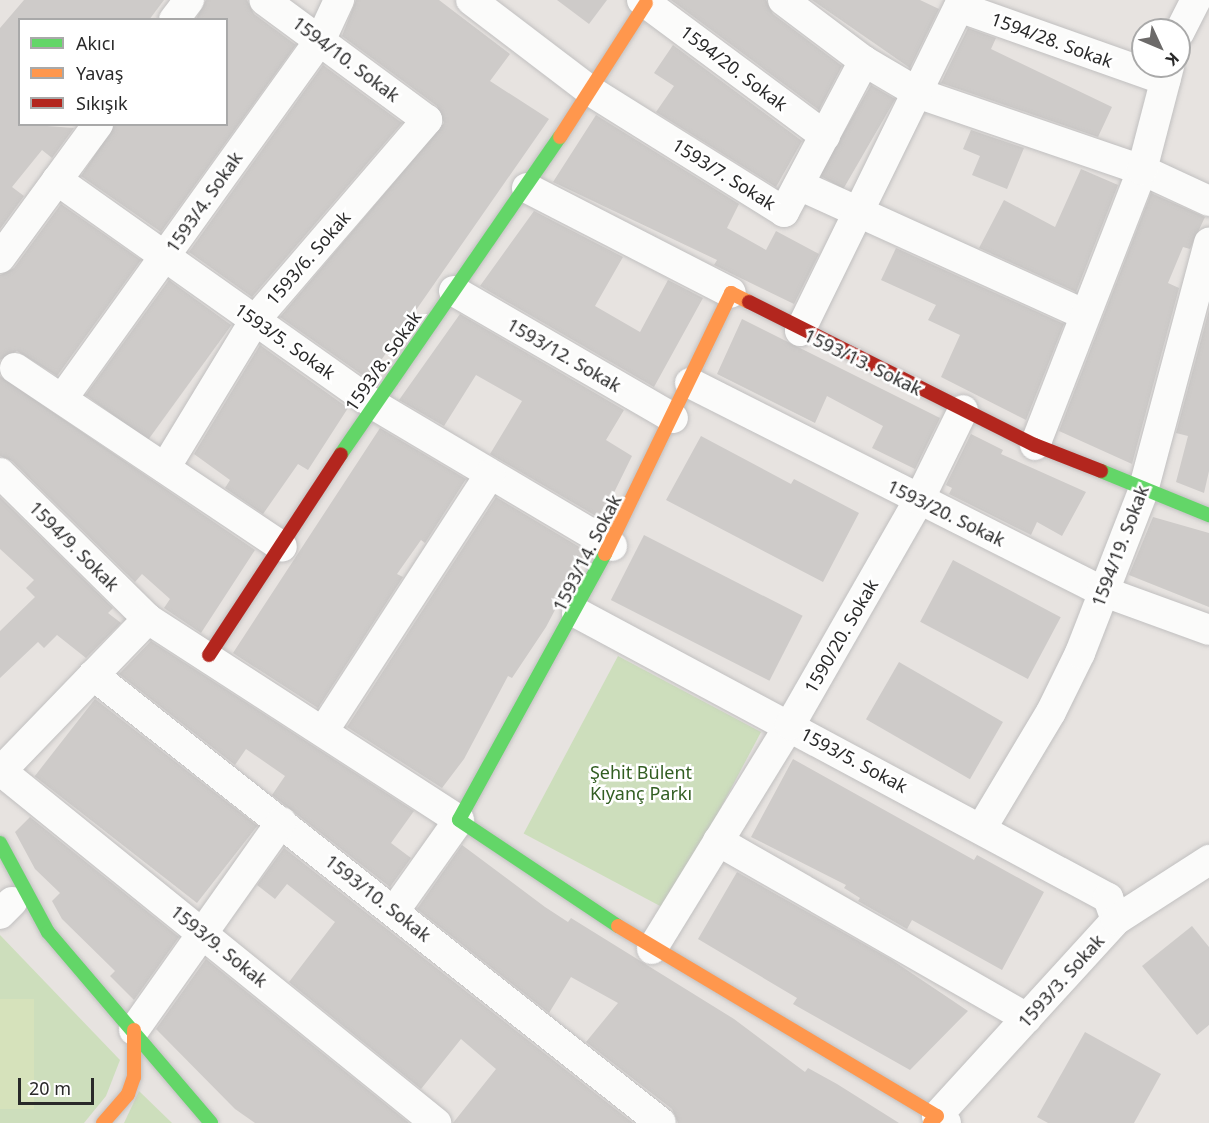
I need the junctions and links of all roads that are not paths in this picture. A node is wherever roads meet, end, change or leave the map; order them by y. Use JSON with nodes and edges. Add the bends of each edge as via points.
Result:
{"nodes":[{"id":1,"x":189,"y":0,"type":"edge"},
{"id":2,"x":264,"y":0,"type":"edge"},
{"id":3,"x":339,"y":0,"type":"edge"},
{"id":4,"x":471,"y":0,"type":"edge"},
{"id":5,"x":783,"y":0,"type":"edge"},
{"id":6,"x":1196,"y":0,"type":"edge"},
{"id":7,"x":644,"y":2,"type":"edge"},
{"id":8,"x":956,"y":3,"type":"edge"},
{"id":9,"x":176,"y":18,"type":"edge"},
{"id":10,"x":1187,"y":18,"type":"edge"},
{"id":11,"x":321,"y":39,"type":"junction"},
{"id":12,"x":864,"y":61,"type":"junction"},
{"id":13,"x":1131,"y":61,"type":"edge"},
{"id":14,"x":1166,"y":78,"type":"edge"},
{"id":15,"x":589,"y":90,"type":"junction"},
{"id":16,"x":920,"y":94,"type":"junction"},
{"id":17,"x":427,"y":120,"type":"joint"},
{"id":18,"x":97,"y":126,"type":"edge"},
{"id":19,"x":825,"y":136,"type":"junction"},
{"id":20,"x":1142,"y":170,"type":"junction"},
{"id":21,"x":57,"y":180,"type":"junction"},
{"id":22,"x":799,"y":185,"type":"junction"},
{"id":23,"x":527,"y":188,"type":"junction"},
{"id":24,"x":1209,"y":201,"type":"edge"},
{"id":25,"x":859,"y":214,"type":"junction"},
{"id":26,"x":1209,"y":243,"type":"edge"},
{"id":27,"x":165,"y":257,"type":"junction"},
{"id":28,"x":0,"y":258,"type":"edge"},
{"id":29,"x":454,"y":291,"type":"junction"},
{"id":30,"x":731,"y":293,"type":"junction"},
{"id":31,"x":1085,"y":315,"type":"junction"},
{"id":32,"x":255,"y":320,"type":"junction"},
{"id":33,"x":800,"y":331,"type":"junction"},
{"id":34,"x":15,"y":368,"type":"dead end"},
{"id":35,"x":690,"y":383,"type":"junction"},
{"id":36,"x":62,"y":399,"type":"junction"},
{"id":37,"x":374,"y":404,"type":"junction"},
{"id":38,"x":963,"y":410,"type":"junction"},
{"id":39,"x":674,"y":418,"type":"junction"},
{"id":40,"x":1035,"y":446,"type":"junction"},
{"id":41,"x":165,"y":468,"type":"junction"},
{"id":42,"x":0,"y":473,"type":"edge"},
{"id":43,"x":490,"y":474,"type":"junction"},
{"id":44,"x":1143,"y":491,"type":"junction"},
{"id":45,"x":919,"y":500,"type":"junction"},
{"id":46,"x":1209,"y":515,"type":"edge"},
{"id":47,"x":612,"y":546,"type":"junction"},
{"id":48,"x":282,"y":547,"type":"junction"},
{"id":49,"x":1102,"y":591,"type":"junction"},
{"id":50,"x":577,"y":613,"type":"junction"},
{"id":51,"x":148,"y":619,"type":"junction"},
{"id":52,"x":1209,"y":630,"type":"edge"},
{"id":53,"x":209,"y":655,"type":"junction"},
{"id":54,"x":93,"y":675,"type":"junction"},
{"id":55,"x":790,"y":725,"type":"junction"},
{"id":56,"x":324,"y":730,"type":"junction"},
{"id":57,"x":0,"y":771,"type":"edge"},
{"id":58,"x":459,"y":820,"type":"junction"},
{"id":59,"x":280,"y":822,"type":"junction"},
{"id":60,"x":981,"y":829,"type":"junction"},
{"id":61,"x":718,"y":841,"type":"junction"},
{"id":62,"x":0,"y":843,"type":"edge"},
{"id":63,"x":1209,"y":860,"type":"edge"},
{"id":64,"x":4,"y":901,"type":"edge"},
{"id":65,"x":395,"y":910,"type":"junction"},
{"id":66,"x":1116,"y":920,"type":"junction"},
{"id":67,"x":48,"y":932,"type":"junction"},
{"id":68,"x":204,"y":933,"type":"junction"},
{"id":69,"x":652,"y":949,"type":"junction"},
{"id":70,"x":1027,"y":1018,"type":"junction"},
{"id":71,"x":134,"y":1029,"type":"junction"},
{"id":72,"x":938,"y":1121,"type":"edge"},
{"id":73,"x":103,"y":1123,"type":"edge"},
{"id":74,"x":211,"y":1123,"type":"edge"},
{"id":75,"x":436,"y":1123,"type":"edge"},
{"id":76,"x":661,"y":1123,"type":"edge"}],
"edges":[{"from":1,"to":9,"type":"street"},
{"from":2,"to":11,"type":"street","name":"1594/10. Sokak"},
{"from":3,"to":11,"type":"street","name":"1593/4. Sokak"},
{"from":4,"to":15,"type":"street","name":"1593/7. Sokak"},
{"from":5,"to":12,"type":"street"},
{"from":6,"to":10,"type":"street"},
{"from":7,"to":15,"type":"street","name":"1593/8. Sokak"},
{"from":7,"to":19,"type":"street","name":"1594/20. Sokak"},
{"from":8,"to":13,"type":"street","name":"1594/28. Sokak"},
{"from":8,"to":16,"type":"street"},
{"from":11,"to":17,"type":"street","name":"1594/10. Sokak"},
{"from":11,"to":27,"type":"street","name":"1593/4. Sokak"},
{"from":12,"to":16,"type":"street"},
{"from":12,"to":19,"type":"street"},
{"from":14,"to":20,"type":"street"},
{"from":15,"to":22,"type":"street","name":"1593/7. Sokak","via":[[784,212]]},
{"from":15,"to":23,"type":"street","name":"1593/8. Sokak"},
{"from":16,"to":20,"type":"street"},
{"from":16,"to":25,"type":"street"},
{"from":17,"to":32,"type":"street","name":"1593/6. Sokak"},
{"from":18,"to":21,"type":"street"},
{"from":19,"to":22,"type":"street"},
{"from":20,"to":24,"type":"street"},
{"from":20,"to":31,"type":"street"},
{"from":21,"to":27,"type":"street","name":"1593/5. Sokak"},
{"from":21,"to":28,"type":"street"},
{"from":22,"to":25,"type":"street","name":"1593/7. Sokak"},
{"from":23,"to":29,"type":"street","name":"1593/8. Sokak"},
{"from":23,"to":30,"type":"street","name":"1593/13. Sokak"},
{"from":25,"to":31,"type":"street","name":"1593/7. Sokak"},
{"from":25,"to":33,"type":"street"},
{"from":26,"to":44,"type":"street","name":"1594/19. Sokak"},
{"from":27,"to":32,"type":"street","name":"1593/5. Sokak"},
{"from":27,"to":36,"type":"street","name":"1593/4. Sokak"},
{"from":29,"to":37,"type":"street","name":"1593/8. Sokak"},
{"from":29,"to":39,"type":"street","name":"1593/12. Sokak"},
{"from":30,"to":33,"type":"street","name":"1593/13. Sokak"},
{"from":30,"to":35,"type":"street","name":"1593/14. Sokak"},
{"from":31,"to":40,"type":"street"},
{"from":32,"to":37,"type":"street","name":"1593/5. Sokak"},
{"from":32,"to":41,"type":"street","name":"1593/6. Sokak"},
{"from":33,"to":38,"type":"street","name":"1593/13. Sokak"},
{"from":34,"to":36,"type":"street"},
{"from":35,"to":39,"type":"street","name":"1593/14. Sokak"},
{"from":35,"to":45,"type":"street","name":"1593/20. Sokak"},
{"from":36,"to":41,"type":"street"},
{"from":37,"to":43,"type":"street","name":"1593/5. Sokak"},
{"from":37,"to":48,"type":"street","name":"1593/8. Sokak"},
{"from":38,"to":40,"type":"street","name":"1593/13. Sokak"},
{"from":38,"to":45,"type":"street","name":"1590/20. Sokak"},
{"from":39,"to":47,"type":"street","name":"1593/14. Sokak"},
{"from":40,"to":44,"type":"street","name":"1593/13. Sokak"},
{"from":41,"to":48,"type":"street"},
{"from":42,"to":51,"type":"street","name":"1594/9. Sokak"},
{"from":43,"to":47,"type":"street","name":"1593/5. Sokak"},
{"from":43,"to":56,"type":"street"},
{"from":44,"to":46,"type":"street","name":"1593/13. Sokak"},
{"from":44,"to":49,"type":"street","name":"1594/19. Sokak"},
{"from":45,"to":49,"type":"street","name":"1593/20. Sokak"},
{"from":45,"to":55,"type":"street","name":"1590/20. Sokak"},
{"from":47,"to":50,"type":"street","name":"1593/14. Sokak"},
{"from":48,"to":53,"type":"street","name":"1593/8. Sokak"},
{"from":49,"to":52,"type":"street","name":"1593/20. Sokak"},
{"from":49,"to":60,"type":"street","name":"1594/19. Sokak","via":[[1080,653],[1051,712]]},
{"from":50,"to":55,"type":"street","name":"1593/5. Sokak"},
{"from":50,"to":58,"type":"street","name":"1593/14. Sokak"},
{"from":51,"to":53,"type":"street","name":"1594/9. Sokak"},
{"from":51,"to":54,"type":"street"},
{"from":53,"to":56,"type":"street","name":"1594/9. Sokak"},
{"from":54,"to":57,"type":"street"},
{"from":54,"to":59,"type":"street","name":"1593/10. Sokak"},
{"from":55,"to":60,"type":"street","name":"1593/5. Sokak"},
{"from":55,"to":61,"type":"street","name":"1590/20. Sokak"},
{"from":56,"to":58,"type":"street","name":"1594/9. Sokak"},
{"from":57,"to":68,"type":"street","name":"1593/9. Sokak"},
{"from":58,"to":65,"type":"street"},
{"from":58,"to":69,"type":"street"},
{"from":59,"to":65,"type":"street","name":"1593/10. Sokak"},
{"from":59,"to":68,"type":"street"},
{"from":60,"to":66,"type":"street","name":"1593/5. Sokak","via":[[1108,898]]},
{"from":61,"to":69,"type":"street","name":"1590/20. Sokak"},
{"from":61,"to":70,"type":"street"},
{"from":62,"to":67,"type":"street"},
{"from":63,"to":66,"type":"street","name":"1593/3. Sokak"},
{"from":64,"to":67,"type":"street"},
{"from":65,"to":76,"type":"street","name":"1593/10. Sokak"},
{"from":66,"to":70,"type":"street","name":"1593/3. Sokak"},
{"from":67,"to":71,"type":"street"},
{"from":68,"to":71,"type":"street"},
{"from":68,"to":75,"type":"street","name":"1593/9. Sokak"},
{"from":69,"to":72,"type":"street"},
{"from":70,"to":72,"type":"street","name":"1593/3. Sokak"},
{"from":71,"to":73,"type":"street","via":[[134,1077],[128,1094]]},
{"from":71,"to":74,"type":"street"}]}
